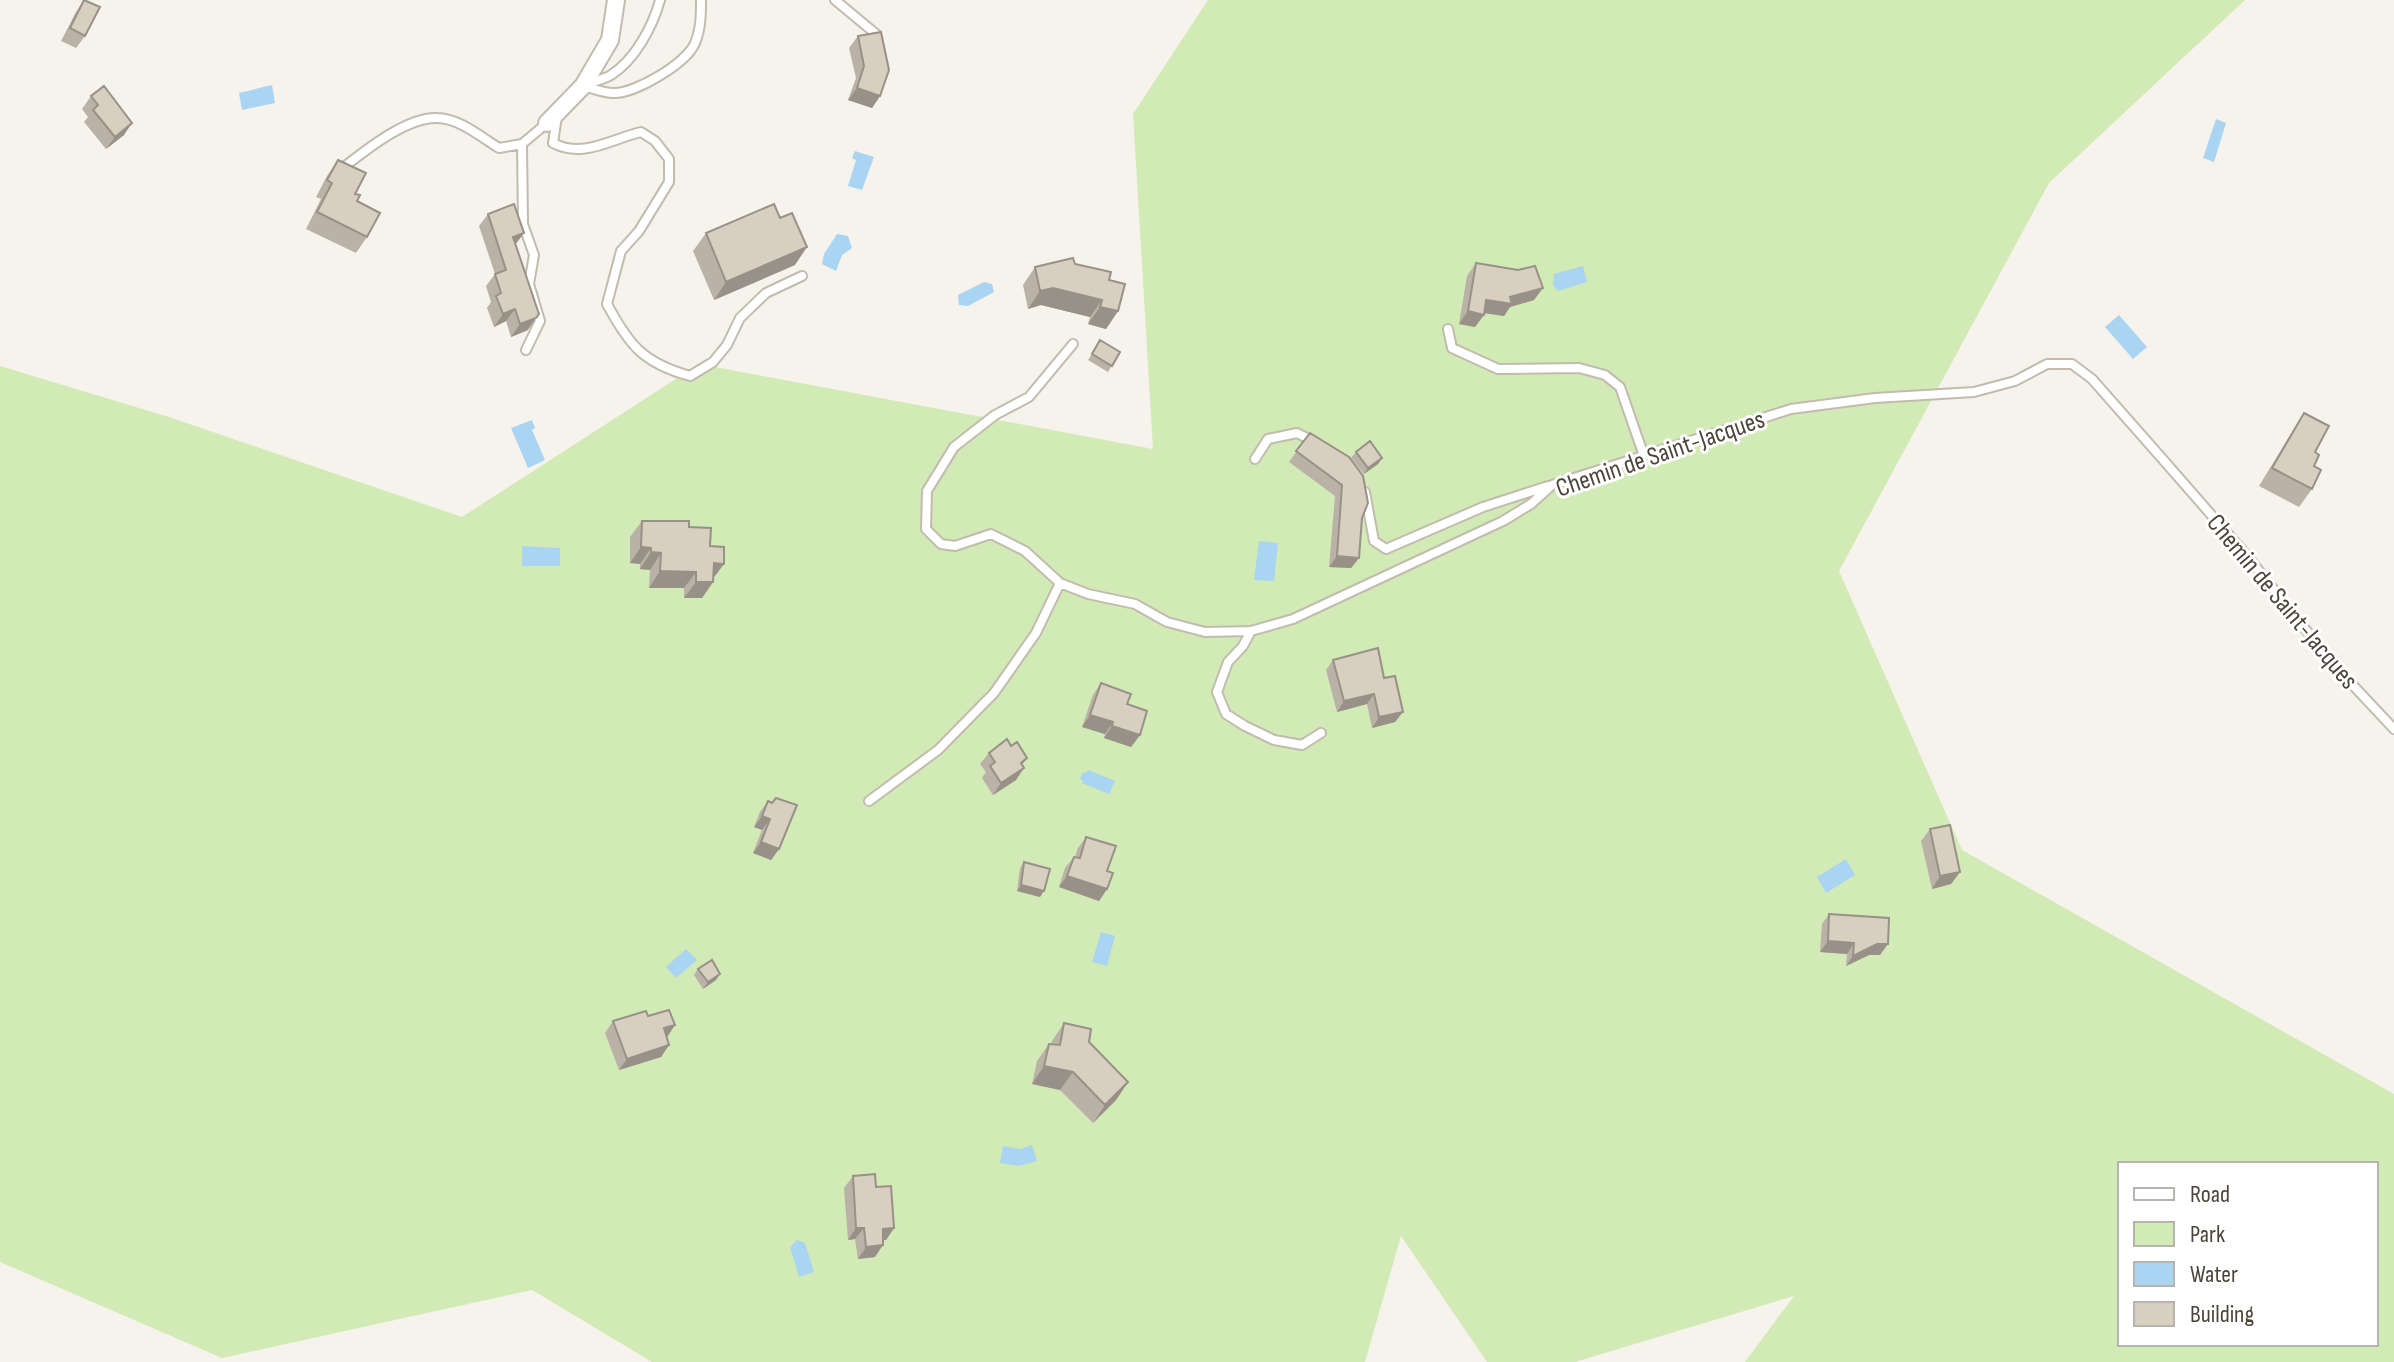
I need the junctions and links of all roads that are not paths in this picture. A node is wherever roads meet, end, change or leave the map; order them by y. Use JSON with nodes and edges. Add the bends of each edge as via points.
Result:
{"nodes":[{"id":1,"x":616,"y":0,"type":"edge"},
{"id":2,"x":660,"y":0,"type":"edge"},
{"id":3,"x":701,"y":0,"type":"edge"},
{"id":4,"x":835,"y":0,"type":"edge"},
{"id":5,"x":876,"y":34,"type":"edge"},
{"id":6,"x":583,"y":86,"type":"junction"},
{"id":7,"x":552,"y":118,"type":"junction"},
{"id":8,"x":522,"y":144,"type":"junction"},
{"id":9,"x":344,"y":167,"type":"edge"},
{"id":10,"x":802,"y":276,"type":"dead end"},
{"id":11,"x":1448,"y":329,"type":"dead end"},
{"id":12,"x":1073,"y":344,"type":"dead end"},
{"id":13,"x":526,"y":350,"type":"dead end"},
{"id":14,"x":1325,"y":448,"type":"edge"},
{"id":15,"x":1644,"y":456,"type":"junction"},
{"id":16,"x":1255,"y":459,"type":"dead end"},
{"id":17,"x":1362,"y":480,"type":"edge"},
{"id":18,"x":1552,"y":485,"type":"junction"},
{"id":19,"x":1060,"y":583,"type":"junction"},
{"id":20,"x":1251,"y":631,"type":"junction"},
{"id":21,"x":2394,"y":729,"type":"edge"},
{"id":22,"x":1321,"y":733,"type":"dead end"},
{"id":23,"x":869,"y":801,"type":"dead end"}],
"edges":[{"from":1,"to":6,"type":"street","via":[[610,40]]},
{"from":2,"to":6,"type":"lane","via":[[628,59],[611,75]]},
{"from":3,"to":6,"type":"lane","via":[[700,27],[682,62],[627,91],[614,94]]},
{"from":4,"to":5,"type":"lane"},
{"from":6,"to":7,"type":"street"},
{"from":7,"to":8,"type":"lane"},
{"from":7,"to":10,"type":"lane","via":[[553,143],[564,149],[594,149],[641,132],[669,159],[669,182],[621,251],[607,304],[624,336],[644,356],[690,376],[713,362],[740,318],[766,293]]},
{"from":8,"to":9,"type":"lane","via":[[499,148],[465,126],[438,117],[377,142]]},
{"from":8,"to":13,"type":"lane","via":[[523,224],[534,255],[529,284],[540,321]]},
{"from":11,"to":15,"type":"lane","via":[[1452,348],[1498,369],[1579,368],[1605,375],[1620,387]]},
{"from":12,"to":19,"type":"lane","name":"Chemin de Saint-Jacques","via":[[1029,397],[954,447],[927,491],[926,529],[941,544],[955,546],[991,534],[1025,551]]},
{"from":14,"to":16,"type":"lane","via":[[1297,433],[1268,439]]},
{"from":15,"to":18,"type":"lane","name":"Chemin de Saint-Jacques"},
{"from":15,"to":21,"type":"lane","name":"Chemin de Saint-Jacques","via":[[1791,409],[1974,392],[2015,381],[2047,364],[2072,364],[2092,379]]},
{"from":17,"to":18,"type":"lane","via":[[1374,541],[1386,549],[1483,507]]},
{"from":18,"to":20,"type":"lane","name":"Chemin de Saint-Jacques","via":[[1531,504],[1455,545],[1293,619]]},
{"from":19,"to":20,"type":"lane","name":"Chemin de Saint-Jacques","via":[[1135,604],[1167,622],[1205,632]]},
{"from":19,"to":23,"type":"lane","via":[[1036,633],[994,693],[938,750]]},
{"from":20,"to":22,"type":"lane","via":[[1228,662],[1217,692],[1226,714],[1274,740],[1302,745]]}]}
